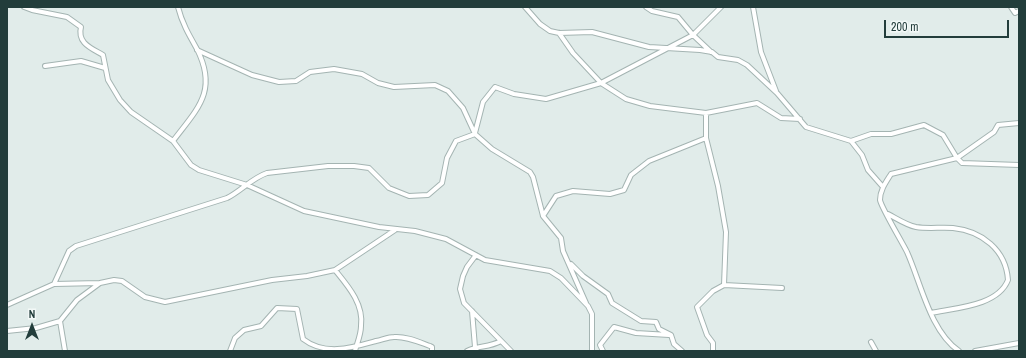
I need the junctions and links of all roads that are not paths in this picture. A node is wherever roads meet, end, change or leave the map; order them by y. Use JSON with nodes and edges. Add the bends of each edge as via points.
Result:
{"nodes":[{"id":1,"x":24,"y":7,"type":"edge"},
{"id":2,"x":178,"y":7,"type":"edge"},
{"id":3,"x":525,"y":7,"type":"edge"},
{"id":4,"x":646,"y":7,"type":"edge"},
{"id":5,"x":721,"y":7,"type":"edge"},
{"id":6,"x":753,"y":7,"type":"edge"},
{"id":7,"x":1011,"y":7,"type":"edge"},
{"id":8,"x":1019,"y":11,"type":"edge"},
{"id":9,"x":559,"y":33,"type":"junction"},
{"id":10,"x":693,"y":36,"type":"junction"},
{"id":11,"x":671,"y":48,"type":"junction"},
{"id":12,"x":197,"y":50,"type":"junction"},
{"id":13,"x":712,"y":52,"type":"junction"},
{"id":14,"x":45,"y":66,"type":"dead end"},
{"id":15,"x":106,"y":68,"type":"junction"},
{"id":16,"x":601,"y":84,"type":"junction"},
{"id":17,"x":777,"y":93,"type":"junction"},
{"id":18,"x":706,"y":113,"type":"junction"},
{"id":19,"x":800,"y":119,"type":"junction"},
{"id":20,"x":1019,"y":122,"type":"edge"},
{"id":21,"x":475,"y":134,"type":"junction"},
{"id":22,"x":706,"y":138,"type":"junction"},
{"id":23,"x":173,"y":141,"type":"junction"},
{"id":24,"x":851,"y":141,"type":"junction"},
{"id":25,"x":957,"y":158,"type":"junction"},
{"id":26,"x":1019,"y":165,"type":"edge"},
{"id":27,"x":247,"y":185,"type":"junction"},
{"id":28,"x":883,"y":187,"type":"junction"},
{"id":29,"x":887,"y":214,"type":"junction"},
{"id":30,"x":543,"y":216,"type":"junction"},
{"id":31,"x":396,"y":230,"type":"junction"},
{"id":32,"x":476,"y":255,"type":"junction"},
{"id":33,"x":569,"y":262,"type":"junction"},
{"id":34,"x":335,"y":270,"type":"junction"},
{"id":35,"x":100,"y":283,"type":"junction"},
{"id":36,"x":54,"y":284,"type":"junction"},
{"id":37,"x":724,"y":285,"type":"junction"},
{"id":38,"x":782,"y":288,"type":"dead end"},
{"id":39,"x":7,"y":305,"type":"edge"},
{"id":40,"x":588,"y":306,"type":"junction"},
{"id":41,"x":472,"y":311,"type":"junction"},
{"id":42,"x":931,"y":313,"type":"junction"},
{"id":43,"x":60,"y":321,"type":"junction"},
{"id":44,"x":7,"y":331,"type":"edge"},
{"id":45,"x":671,"y":335,"type":"junction"},
{"id":46,"x":501,"y":341,"type":"junction"},
{"id":47,"x":871,"y":342,"type":"dead end"},
{"id":48,"x":1019,"y":343,"type":"edge"},
{"id":49,"x":356,"y":346,"type":"junction"},
{"id":50,"x":476,"y":349,"type":"edge"},
{"id":51,"x":65,"y":351,"type":"edge"},
{"id":52,"x":230,"y":351,"type":"edge"},
{"id":53,"x":355,"y":351,"type":"edge"},
{"id":54,"x":432,"y":351,"type":"edge"},
{"id":55,"x":468,"y":351,"type":"edge"},
{"id":56,"x":511,"y":351,"type":"edge"},
{"id":57,"x":592,"y":351,"type":"edge"},
{"id":58,"x":603,"y":351,"type":"edge"},
{"id":59,"x":682,"y":351,"type":"edge"},
{"id":60,"x":713,"y":351,"type":"edge"},
{"id":61,"x":876,"y":351,"type":"edge"},
{"id":62,"x":960,"y":351,"type":"edge"},
{"id":63,"x":975,"y":351,"type":"edge"}],
"edges":[{"from":1,"to":15,"type":"street","via":[[67,17],[81,27],[80,34],[85,45],[103,55]]},
{"from":2,"to":12,"type":"street","via":[[182,22]]},
{"from":3,"to":9,"type":"street","via":[[540,24],[550,31]]},
{"from":4,"to":10,"type":"street","via":[[652,12],[678,17]]},
{"from":5,"to":10,"type":"street"},
{"from":6,"to":17,"type":"street","via":[[761,52]]},
{"from":7,"to":8,"type":"street","via":[[1015,14]]},
{"from":9,"to":11,"type":"street","via":[[592,32],[649,47]]},
{"from":9,"to":16,"type":"street"},
{"from":10,"to":11,"type":"street"},
{"from":10,"to":13,"type":"street"},
{"from":11,"to":13,"type":"street"},
{"from":11,"to":16,"type":"street"},
{"from":12,"to":21,"type":"street","via":[[252,75],[279,82],[296,81],[310,72],[334,69],[362,74],[378,83],[394,87],[435,85],[448,91],[463,108]]},
{"from":12,"to":23,"type":"street","via":[[206,70],[205,92],[198,108]]},
{"from":13,"to":17,"type":"street","via":[[718,57],[738,60]]},
{"from":14,"to":15,"type":"street","via":[[81,61]]},
{"from":15,"to":23,"type":"street","via":[[108,80],[131,112]]},
{"from":16,"to":18,"type":"street","via":[[632,101],[650,106]]},
{"from":16,"to":21,"type":"street","via":[[546,99],[495,88],[483,102]]},
{"from":17,"to":19,"type":"street"},
{"from":18,"to":19,"type":"street","via":[[757,103],[782,118]]},
{"from":18,"to":22,"type":"street"},
{"from":19,"to":24,"type":"street","via":[[806,127]]},
{"from":20,"to":25,"type":"street","via":[[998,125],[994,132]]},
{"from":21,"to":27,"type":"street","via":[[456,141],[447,158],[442,183],[428,195],[410,196],[389,188],[369,168],[354,166],[328,166],[267,173],[258,176]]},
{"from":21,"to":30,"type":"street","via":[[492,149],[530,172]]},
{"from":22,"to":30,"type":"street","via":[[649,161],[631,175],[624,190],[610,194],[573,191],[556,196]]},
{"from":22,"to":37,"type":"street","via":[[726,232]]},
{"from":23,"to":27,"type":"street","via":[[191,165],[199,170]]},
{"from":24,"to":25,"type":"street","via":[[870,134],[891,134],[924,125],[944,135]]},
{"from":24,"to":28,"type":"street","via":[[862,155],[868,170]]},
{"from":25,"to":26,"type":"street","via":[[962,163]]},
{"from":25,"to":28,"type":"street","via":[[890,174]]},
{"from":27,"to":31,"type":"street","via":[[304,211]]},
{"from":27,"to":36,"type":"street","via":[[227,198],[76,246],[69,251]]},
{"from":28,"to":29,"type":"street","via":[[880,200]]},
{"from":29,"to":42,"type":"street","via":[[907,252]]},
{"from":29,"to":42,"type":"street","via":[[915,227],[952,228],[973,233],[1000,251],[1008,280],[998,294],[988,300]]},
{"from":30,"to":33,"type":"street","via":[[561,238],[563,251]]},
{"from":31,"to":32,"type":"street","via":[[415,231],[446,239]]},
{"from":31,"to":34,"type":"street"},
{"from":32,"to":40,"type":"street","via":[[494,263],[550,271],[561,278]]},
{"from":32,"to":41,"type":"street","via":[[462,276],[460,290],[464,303]]},
{"from":33,"to":40,"type":"street"},
{"from":33,"to":45,"type":"street","via":[[608,294],[612,303],[641,320],[656,322],[659,329]]},
{"from":34,"to":35,"type":"street","via":[[165,302],[145,297],[122,282],[114,280]]},
{"from":34,"to":49,"type":"street","via":[[360,308],[362,327]]},
{"from":35,"to":36,"type":"street"},
{"from":35,"to":43,"type":"street","via":[[77,300]]},
{"from":36,"to":39,"type":"street"},
{"from":37,"to":38,"type":"street"},
{"from":37,"to":60,"type":"street","via":[[713,291],[697,307],[707,335],[713,343]]},
{"from":40,"to":57,"type":"street","via":[[592,314]]},
{"from":41,"to":46,"type":"street"},
{"from":41,"to":50,"type":"street"},
{"from":42,"to":62,"type":"street","via":[[951,344]]},
{"from":43,"to":44,"type":"street","via":[[36,328]]},
{"from":43,"to":51,"type":"street"},
{"from":45,"to":58,"type":"street","via":[[636,333],[614,327],[600,345]]},
{"from":45,"to":59,"type":"street","via":[[674,344]]},
{"from":46,"to":50,"type":"street"},
{"from":46,"to":56,"type":"street"},
{"from":47,"to":61,"type":"street"},
{"from":48,"to":63,"type":"street"},
{"from":49,"to":52,"type":"street","via":[[333,350],[312,346],[303,339],[297,309],[277,308],[261,326],[244,330],[235,338]]},
{"from":49,"to":53,"type":"street"},
{"from":49,"to":54,"type":"street","via":[[394,336],[430,346]]},
{"from":50,"to":55,"type":"street"}]}
